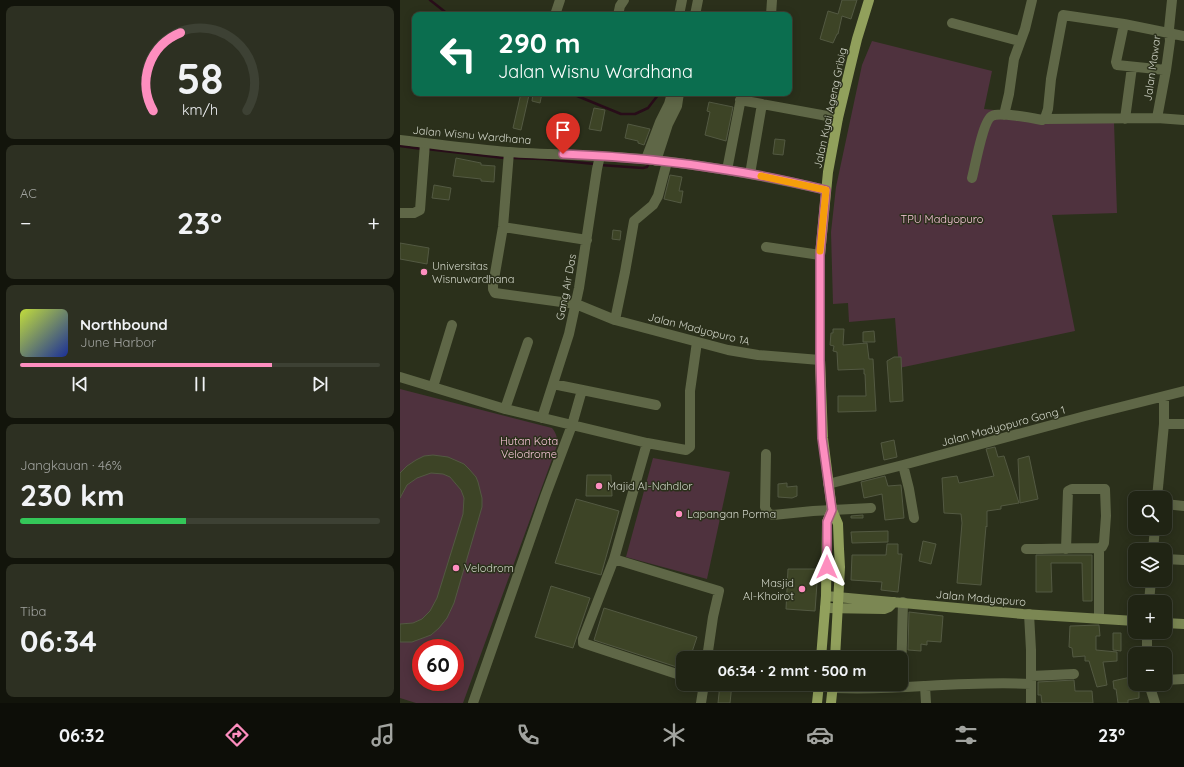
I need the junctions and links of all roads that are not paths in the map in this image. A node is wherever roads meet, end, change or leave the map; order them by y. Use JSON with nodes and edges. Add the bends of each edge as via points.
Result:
{"nodes":[{"id":1,"x":560,"y":0,"type":"edge"},
{"id":2,"x":624,"y":0,"type":"edge"},
{"id":3,"x":682,"y":0,"type":"edge"},
{"id":4,"x":698,"y":0,"type":"edge"},
{"id":5,"x":772,"y":0,"type":"edge"},
{"id":6,"x":869,"y":0,"type":"edge"},
{"id":7,"x":1032,"y":0,"type":"edge"},
{"id":8,"x":1172,"y":0,"type":"edge"},
{"id":9,"x":556,"y":12,"type":"edge"},
{"id":10,"x":619,"y":12,"type":"edge"},
{"id":11,"x":680,"y":12,"type":"edge"},
{"id":12,"x":696,"y":12,"type":"edge"},
{"id":13,"x":771,"y":12,"type":"edge"},
{"id":14,"x":952,"y":22,"type":"dead end"},
{"id":15,"x":1124,"y":24,"type":"junction"},
{"id":16,"x":1170,"y":33,"type":"junction"},
{"id":17,"x":1184,"y":36,"type":"edge"},
{"id":18,"x":1019,"y":41,"type":"junction"},
{"id":19,"x":1132,"y":67,"type":"junction"},
{"id":20,"x":1166,"y":70,"type":"junction"},
{"id":21,"x":671,"y":96,"type":"edge"},
{"id":22,"x":679,"y":96,"type":"edge"},
{"id":23,"x":741,"y":96,"type":"edge"},
{"id":24,"x":762,"y":104,"type":"junction"},
{"id":25,"x":1004,"y":115,"type":"junction"},
{"id":26,"x":1157,"y":117,"type":"junction"},
{"id":27,"x":838,"y":118,"type":"junction"},
{"id":28,"x":1045,"y":119,"type":"junction"},
{"id":29,"x":1125,"y":119,"type":"junction"},
{"id":30,"x":1184,"y":120,"type":"edge"},
{"id":31,"x":664,"y":123,"type":"junction"},
{"id":32,"x":400,"y":140,"type":"edge"},
{"id":33,"x":425,"y":147,"type":"junction"},
{"id":34,"x":509,"y":152,"type":"junction"},
{"id":35,"x":651,"y":160,"type":"junction"},
{"id":36,"x":599,"y":162,"type":"junction"},
{"id":37,"x":667,"y":162,"type":"junction"},
{"id":38,"x":727,"y":170,"type":"junction"},
{"id":39,"x":750,"y":174,"type":"junction"},
{"id":40,"x":972,"y":178,"type":"dead end"},
{"id":41,"x":826,"y":190,"type":"junction"},
{"id":42,"x":400,"y":213,"type":"edge"},
{"id":43,"x":504,"y":227,"type":"junction"},
{"id":44,"x":587,"y":240,"type":"junction"},
{"id":45,"x":766,"y":247,"type":"dead end"},
{"id":46,"x":820,"y":255,"type":"junction"},
{"id":47,"x":576,"y":304,"type":"junction"},
{"id":48,"x":614,"y":320,"type":"junction"},
{"id":49,"x":452,"y":325,"type":"dead end"},
{"id":50,"x":528,"y":342,"type":"dead end"},
{"id":51,"x":697,"y":342,"type":"junction"},
{"id":52,"x":820,"y":360,"type":"junction"},
{"id":53,"x":400,"y":377,"type":"edge"},
{"id":54,"x":553,"y":384,"type":"junction"},
{"id":55,"x":433,"y":387,"type":"junction"},
{"id":56,"x":582,"y":390,"type":"junction"},
{"id":57,"x":1184,"y":391,"type":"edge"},
{"id":58,"x":1164,"y":397,"type":"junction"},
{"id":59,"x":656,"y":405,"type":"dead end"},
{"id":60,"x":505,"y":409,"type":"junction"},
{"id":61,"x":542,"y":418,"type":"junction"},
{"id":62,"x":1164,"y":424,"type":"junction"},
{"id":63,"x":1184,"y":424,"type":"edge"},
{"id":64,"x":572,"y":425,"type":"junction"},
{"id":65,"x":647,"y":443,"type":"junction"},
{"id":66,"x":766,"y":454,"type":"dead end"},
{"id":67,"x":903,"y":466,"type":"junction"},
{"id":68,"x":828,"y":484,"type":"junction"},
{"id":69,"x":1158,"y":491,"type":"edge"},
{"id":70,"x":1172,"y":505,"type":"edge"},
{"id":71,"x":1184,"y":506,"type":"edge"},
{"id":72,"x":871,"y":508,"type":"dead end"},
{"id":73,"x":832,"y":510,"type":"junction"},
{"id":74,"x":914,"y":518,"type":"dead end"},
{"id":75,"x":1099,"y":548,"type":"junction"},
{"id":76,"x":1026,"y":549,"type":"dead end"},
{"id":77,"x":1066,"y":549,"type":"junction"},
{"id":78,"x":614,"y":559,"type":"junction"},
{"id":79,"x":1172,"y":559,"type":"edge"},
{"id":80,"x":1184,"y":560,"type":"edge"},
{"id":81,"x":826,"y":596,"type":"junction"},
{"id":82,"x":838,"y":597,"type":"junction"},
{"id":83,"x":899,"y":602,"type":"junction"},
{"id":84,"x":825,"y":608,"type":"junction"},
{"id":85,"x":837,"y":609,"type":"junction"},
{"id":86,"x":1029,"y":614,"type":"junction"},
{"id":87,"x":1099,"y":618,"type":"junction"},
{"id":88,"x":1128,"y":620,"type":"edge"},
{"id":89,"x":1172,"y":623,"type":"edge"},
{"id":90,"x":1184,"y":624,"type":"edge"},
{"id":91,"x":708,"y":651,"type":"edge"},
{"id":92,"x":822,"y":651,"type":"edge"},
{"id":93,"x":834,"y":651,"type":"edge"},
{"id":94,"x":900,"y":651,"type":"edge"},
{"id":95,"x":676,"y":674,"type":"edge"},
{"id":96,"x":1074,"y":674,"type":"dead end"},
{"id":97,"x":1031,"y":680,"type":"junction"},
{"id":98,"x":1172,"y":680,"type":"edge"},
{"id":99,"x":1184,"y":680,"type":"edge"},
{"id":100,"x":908,"y":684,"type":"edge"},
{"id":101,"x":925,"y":686,"type":"junction"},
{"id":102,"x":703,"y":691,"type":"edge"},
{"id":103,"x":818,"y":691,"type":"edge"},
{"id":104,"x":832,"y":691,"type":"edge"},
{"id":105,"x":1151,"y":691,"type":"edge"},
{"id":106,"x":473,"y":703,"type":"edge"},
{"id":107,"x":701,"y":703,"type":"edge"},
{"id":108,"x":816,"y":703,"type":"edge"},
{"id":109,"x":831,"y":703,"type":"edge"},
{"id":110,"x":926,"y":703,"type":"edge"},
{"id":111,"x":1031,"y":703,"type":"edge"},
{"id":112,"x":1155,"y":703,"type":"edge"}],
"edges":[{"from":1,"to":9,"type":"street"},
{"from":2,"to":10,"type":"street"},
{"from":3,"to":11,"type":"street"},
{"from":4,"to":12,"type":"street"},
{"from":5,"to":13,"type":"street"},
{"from":6,"to":27,"type":"main road","name":"Jalan Kyai Ageng Gribig"},
{"from":7,"to":18,"type":"street","via":[[1025,29]]},
{"from":8,"to":16,"type":"street","name":"Jalan Mawar","via":[[1168,29]]},
{"from":14,"to":18,"type":"street"},
{"from":15,"to":16,"type":"street"},
{"from":15,"to":19,"type":"street","via":[[1116,64]]},
{"from":15,"to":28,"type":"street","via":[[1062,15]]},
{"from":16,"to":17,"type":"street"},
{"from":16,"to":20,"type":"street","name":"Jalan Mawar"},
{"from":18,"to":25,"type":"street"},
{"from":19,"to":20,"type":"street"},
{"from":19,"to":29,"type":"street"},
{"from":20,"to":26,"type":"street","name":"Jalan Mawar"},
{"from":21,"to":31,"type":"street"},
{"from":22,"to":31,"type":"street","via":[[677,106]]},
{"from":23,"to":24,"type":"street"},
{"from":23,"to":38,"type":"street"},
{"from":24,"to":27,"type":"street"},
{"from":24,"to":39,"type":"street"},
{"from":25,"to":28,"type":"street"},
{"from":25,"to":40,"type":"street","via":[[993,115],[986,123]]},
{"from":26,"to":29,"type":"street"},
{"from":26,"to":30,"type":"street"},
{"from":27,"to":41,"type":"main road","name":"Jalan Kyai Ageng Gribig"},
{"from":28,"to":29,"type":"street"},
{"from":31,"to":35,"type":"street"},
{"from":32,"to":33,"type":"street","name":"Jalan Wisnu Wardhana"},
{"from":33,"to":34,"type":"street","name":"Jalan Wisnu Wardhana"},
{"from":33,"to":42,"type":"street","via":[[420,210],[414,213]]},
{"from":34,"to":36,"type":"street","name":"Jalan Wisnu Wardhana"},
{"from":34,"to":43,"type":"street"},
{"from":35,"to":36,"type":"street","name":"Jalan Wisnu Wardhana"},
{"from":35,"to":37,"type":"street","name":"Jalan Wisnu Wardhana"},
{"from":36,"to":44,"type":"street","name":"Gang Air Das"},
{"from":37,"to":38,"type":"street","name":"Jalan Wisnu Wardhana"},
{"from":37,"to":48,"type":"street","via":[[653,205],[634,221]]},
{"from":38,"to":39,"type":"street","name":"Jalan Wisnu Wardhana"},
{"from":39,"to":41,"type":"street","name":"Jalan Wisnu Wardhana"},
{"from":41,"to":46,"type":"main road","name":"Jalan Kyai Ageng Gribig"},
{"from":43,"to":44,"type":"street"},
{"from":43,"to":47,"type":"street","name":"Jalan Madyopuro 1A","via":[[493,285],[495,293]]},
{"from":44,"to":47,"type":"street","name":"Gang Air Das"},
{"from":45,"to":46,"type":"street"},
{"from":46,"to":52,"type":"main road","name":"Jalan Kyai Ageng Gribig"},
{"from":47,"to":48,"type":"street","name":"Jalan Madyopuro 1A"},
{"from":47,"to":54,"type":"street","name":"Gang Air Das"},
{"from":48,"to":51,"type":"street","name":"Jalan Madyopuro 1A"},
{"from":49,"to":55,"type":"street"},
{"from":50,"to":60,"type":"street"},
{"from":51,"to":52,"type":"street","name":"Jalan Madyopuro 1A","via":[[758,355]]},
{"from":51,"to":65,"type":"street","via":[[690,391],[690,447],[686,450]]},
{"from":52,"to":68,"type":"main road","name":"Jalan Kyai Ageng Gribig","via":[[817,392]]},
{"from":53,"to":55,"type":"street"},
{"from":54,"to":56,"type":"street"},
{"from":54,"to":61,"type":"street","name":"Gang Air Das"},
{"from":55,"to":60,"type":"street"},
{"from":56,"to":59,"type":"street"},
{"from":56,"to":64,"type":"street"},
{"from":57,"to":58,"type":"street","name":"Jalan Madyopuro Gang 1"},
{"from":58,"to":62,"type":"street"},
{"from":58,"to":67,"type":"street","name":"Jalan Madyopuro Gang 1"},
{"from":60,"to":61,"type":"street"},
{"from":61,"to":64,"type":"street"},
{"from":62,"to":63,"type":"street"},
{"from":62,"to":69,"type":"street"},
{"from":64,"to":65,"type":"street"},
{"from":64,"to":106,"type":"street"},
{"from":65,"to":78,"type":"street"},
{"from":66,"to":73,"type":"street","via":[[765,507],[769,514]]},
{"from":67,"to":68,"type":"street","name":"Jalan Madyopuro Gang 1"},
{"from":67,"to":74,"type":"street"},
{"from":68,"to":73,"type":"main road","name":"Jalan Kyai Ageng Gribig"},
{"from":70,"to":71,"type":"street"},
{"from":72,"to":73,"type":"street"},
{"from":73,"to":81,"type":"main road","name":"Jalan Kyai Ageng Gribig","via":[[827,522]]},
{"from":73,"to":82,"type":"main road","name":"Jalan Kyai Ageng Gribig","via":[[838,524]]},
{"from":75,"to":77,"type":"street"},
{"from":75,"to":77,"type":"street","via":[[1104,543],[1106,490],[1072,489],[1068,491]]},
{"from":75,"to":87,"type":"street"},
{"from":76,"to":77,"type":"street"},
{"from":78,"to":91,"type":"street","via":[[719,591]]},
{"from":78,"to":95,"type":"street","via":[[583,643]]},
{"from":79,"to":80,"type":"street"},
{"from":81,"to":82,"type":"main road","name":"Jalan Madyapuro"},
{"from":81,"to":84,"type":"main road","name":"Jalan Kyai Ageng Gribig"},
{"from":82,"to":83,"type":"main road","name":"Jalan Madyapuro"},
{"from":82,"to":85,"type":"main road","name":"Jalan Kyai Ageng Gribig"},
{"from":83,"to":85,"type":"main road","via":[[884,609]]},
{"from":83,"to":86,"type":"main road","name":"Jalan Madyapuro"},
{"from":83,"to":94,"type":"street"},
{"from":84,"to":85,"type":"main road"},
{"from":84,"to":92,"type":"main road","name":"Jalan Kyai Ageng Gribig"},
{"from":85,"to":93,"type":"main road","name":"Jalan Kyai Ageng Gribig"},
{"from":86,"to":87,"type":"main road","name":"Jalan Madyapuro"},
{"from":86,"to":97,"type":"street"},
{"from":87,"to":88,"type":"main road","name":"Jalan Madyapuro"},
{"from":89,"to":90,"type":"main road"},
{"from":96,"to":97,"type":"street"},
{"from":97,"to":101,"type":"street"},
{"from":97,"to":111,"type":"street"},
{"from":98,"to":99,"type":"street"},
{"from":100,"to":101,"type":"street"},
{"from":101,"to":110,"type":"street"},
{"from":102,"to":107,"type":"street"},
{"from":103,"to":108,"type":"main road"},
{"from":104,"to":109,"type":"main road"},
{"from":105,"to":112,"type":"street"}]}
